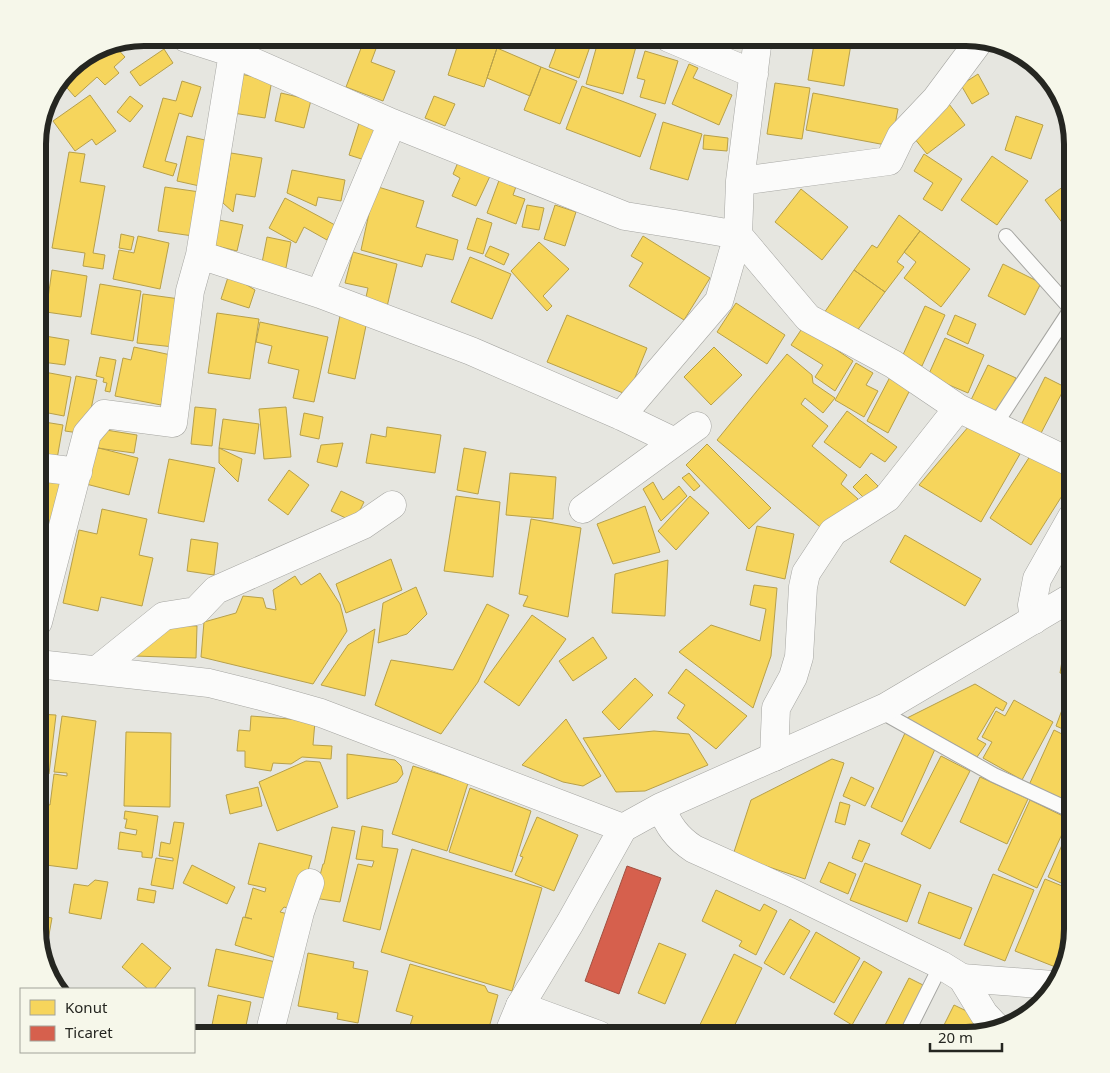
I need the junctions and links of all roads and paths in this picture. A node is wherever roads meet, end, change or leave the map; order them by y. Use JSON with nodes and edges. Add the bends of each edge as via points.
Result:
{"nodes":[{"id":1,"x":211,"y":46,"type":"edge"},
{"id":2,"x":688,"y":46,"type":"edge"},
{"id":3,"x":757,"y":46,"type":"edge"},
{"id":4,"x":975,"y":46,"type":"edge"},
{"id":5,"x":233,"y":53,"type":"junction"},
{"id":6,"x":754,"y":74,"type":"junction"},
{"id":7,"x":392,"y":122,"type":"junction"},
{"id":8,"x":740,"y":181,"type":"junction"},
{"id":9,"x":738,"y":236,"type":"junction"},
{"id":10,"x":1006,"y":236,"type":"dead end"},
{"id":11,"x":200,"y":256,"type":"junction"},
{"id":12,"x":320,"y":294,"type":"junction"},
{"id":13,"x":1064,"y":301,"type":"edge"},
{"id":14,"x":1064,"y":320,"type":"edge"},
{"id":15,"x":958,"y":408,"type":"junction"},
{"id":16,"x":621,"y":416,"type":"junction"},
{"id":17,"x":995,"y":425,"type":"junction"},
{"id":18,"x":697,"y":426,"type":"dead end"},
{"id":19,"x":675,"y":442,"type":"junction"},
{"id":20,"x":1064,"y":459,"type":"edge"},
{"id":21,"x":46,"y":468,"type":"edge"},
{"id":22,"x":78,"y":472,"type":"junction"},
{"id":23,"x":392,"y":504,"type":"dead end"},
{"id":24,"x":583,"y":509,"type":"dead end"},
{"id":25,"x":1064,"y":530,"type":"edge"},
{"id":26,"x":46,"y":592,"type":"edge"},
{"id":27,"x":1064,"y":602,"type":"edge"},
{"id":28,"x":1034,"y":620,"type":"junction"},
{"id":29,"x":46,"y":665,"type":"edge"},
{"id":30,"x":97,"y":670,"type":"junction"},
{"id":31,"x":886,"y":707,"type":"junction"},
{"id":32,"x":774,"y":756,"type":"junction"},
{"id":33,"x":661,"y":807,"type":"junction"},
{"id":34,"x":1064,"y":807,"type":"edge"},
{"id":35,"x":623,"y":828,"type":"junction"},
{"id":36,"x":310,"y":883,"type":"dead end"},
{"id":37,"x":951,"y":972,"type":"junction"},
{"id":38,"x":1046,"y":984,"type":"edge"},
{"id":39,"x":520,"y":1006,"type":"junction"},
{"id":40,"x":992,"y":1023,"type":"edge"},
{"id":41,"x":271,"y":1027,"type":"edge"},
{"id":42,"x":512,"y":1027,"type":"edge"},
{"id":43,"x":575,"y":1027,"type":"edge"},
{"id":44,"x":912,"y":1027,"type":"edge"}],
"edges":[{"from":1,"to":5,"type":"street"},
{"from":2,"to":6,"type":"street"},
{"from":3,"to":6,"type":"street"},
{"from":4,"to":8,"type":"street","via":[[936,99],[901,136],[889,160]]},
{"from":5,"to":7,"type":"street"},
{"from":5,"to":11,"type":"street"},
{"from":6,"to":8,"type":"street"},
{"from":7,"to":9,"type":"street","via":[[625,216]]},
{"from":7,"to":12,"type":"street"},
{"from":8,"to":9,"type":"street"},
{"from":9,"to":15,"type":"street","via":[[808,318],[907,372]]},
{"from":9,"to":16,"type":"street","via":[[719,301]]},
{"from":10,"to":13,"type":"lane"},
{"from":11,"to":12,"type":"street"},
{"from":11,"to":22,"type":"street","via":[[190,291],[173,423],[104,414],[87,434]]},
{"from":12,"to":16,"type":"street","via":[[471,351]]},
{"from":14,"to":17,"type":"lane"},
{"from":15,"to":17,"type":"street"},
{"from":15,"to":32,"type":"street","via":[[887,498],[833,532],[806,573],[799,657],[793,677],[776,708]]},
{"from":16,"to":19,"type":"street"},
{"from":17,"to":20,"type":"street"},
{"from":18,"to":19,"type":"street"},
{"from":19,"to":24,"type":"street"},
{"from":21,"to":22,"type":"street"},
{"from":22,"to":26,"type":"street"},
{"from":23,"to":30,"type":"street","via":[[363,525],[216,590],[196,611],[164,616]]},
{"from":25,"to":28,"type":"street","via":[[1037,579],[1032,605]]},
{"from":27,"to":28,"type":"street"},
{"from":28,"to":31,"type":"street"},
{"from":29,"to":30,"type":"street"},
{"from":30,"to":35,"type":"street","via":[[209,684],[322,713]]},
{"from":31,"to":32,"type":"street"},
{"from":31,"to":34,"type":"lane","via":[[889,716],[986,771]]},
{"from":32,"to":33,"type":"street"},
{"from":33,"to":35,"type":"street"},
{"from":33,"to":37,"type":"street","via":[[674,832],[694,849],[790,892]]},
{"from":35,"to":39,"type":"street"},
{"from":36,"to":41,"type":"street"},
{"from":37,"to":38,"type":"street"},
{"from":37,"to":40,"type":"street"},
{"from":37,"to":44,"type":"lane"},
{"from":39,"to":42,"type":"street"},
{"from":39,"to":43,"type":"street"}]}
